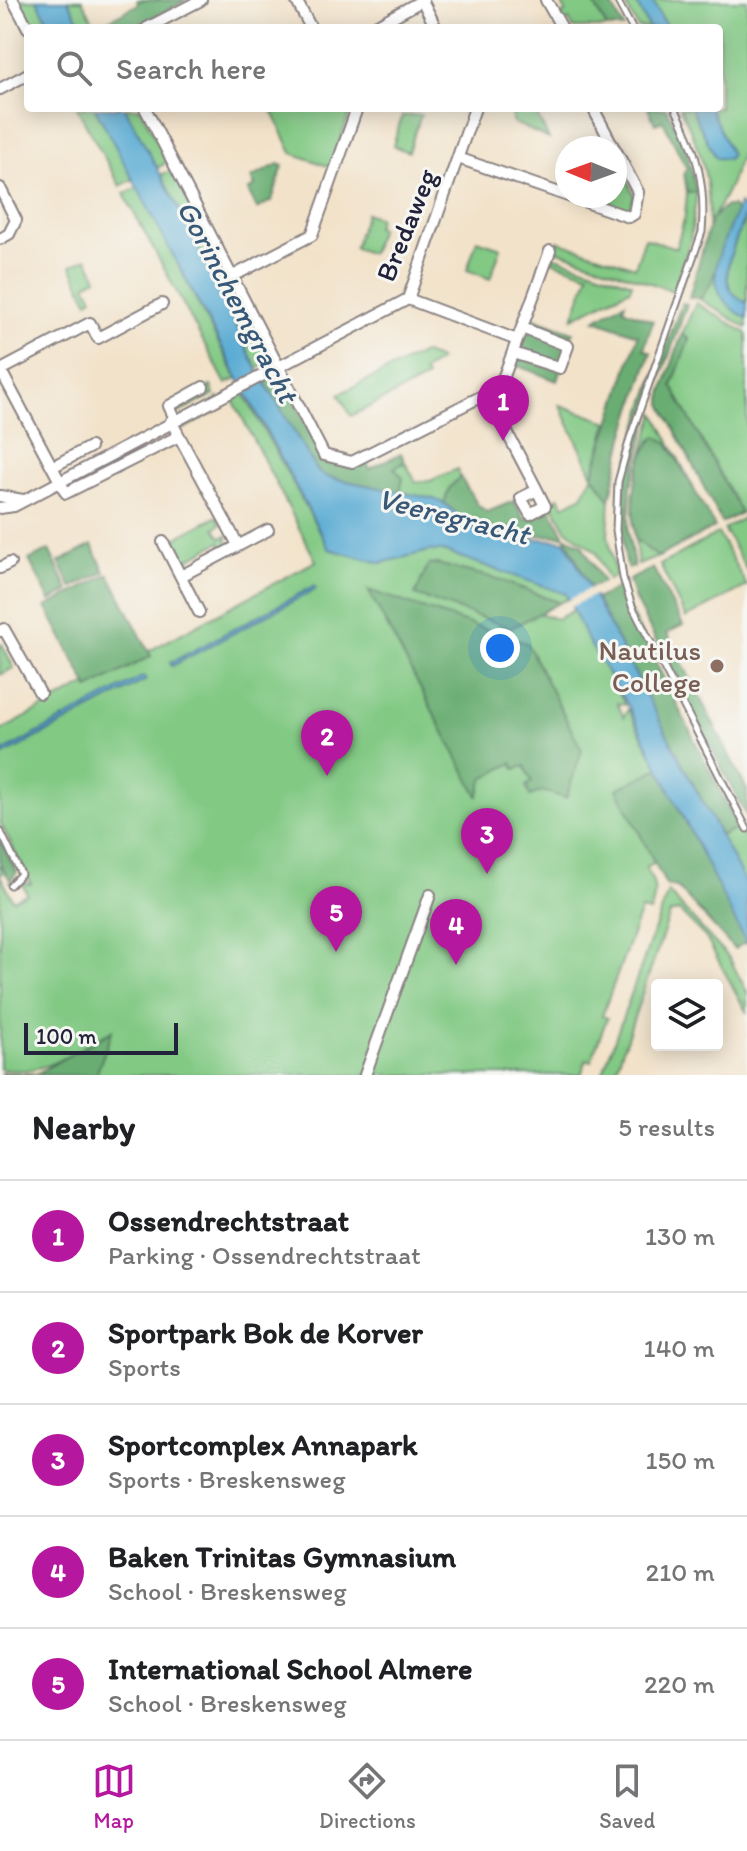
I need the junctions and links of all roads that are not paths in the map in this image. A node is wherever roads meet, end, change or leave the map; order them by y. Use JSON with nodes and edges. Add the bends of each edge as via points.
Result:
{"nodes":[{"id":1,"x":13,"y":0,"type":"edge"},
{"id":2,"x":201,"y":0,"type":"edge"},
{"id":3,"x":296,"y":0,"type":"edge"},
{"id":4,"x":422,"y":0,"type":"edge"},
{"id":5,"x":546,"y":0,"type":"edge"},
{"id":6,"x":617,"y":0,"type":"edge"},
{"id":7,"x":26,"y":24,"type":"edge"},
{"id":8,"x":155,"y":24,"type":"edge"},
{"id":9,"x":309,"y":24,"type":"edge"},
{"id":10,"x":379,"y":24,"type":"edge"},
{"id":11,"x":434,"y":24,"type":"edge"},
{"id":12,"x":560,"y":24,"type":"edge"},
{"id":13,"x":630,"y":24,"type":"edge"},
{"id":14,"x":24,"y":76,"type":"edge"},
{"id":15,"x":0,"y":89,"type":"edge"},
{"id":16,"x":147,"y":112,"type":"edge"},
{"id":17,"x":356,"y":112,"type":"edge"},
{"id":18,"x":474,"y":112,"type":"edge"},
{"id":19,"x":595,"y":112,"type":"edge"},
{"id":20,"x":677,"y":112,"type":"edge"},
{"id":21,"x":608,"y":136,"type":"edge"},
{"id":22,"x":458,"y":158,"type":"junction"},
{"id":23,"x":627,"y":171,"type":"edge"},
{"id":24,"x":0,"y":188,"type":"edge"},
{"id":25,"x":555,"y":191,"type":"edge"},
{"id":26,"x":603,"y":208,"type":"edge"},
{"id":27,"x":0,"y":239,"type":"edge"},
{"id":28,"x":550,"y":251,"type":"dead end"},
{"id":29,"x":233,"y":276,"type":"junction"},
{"id":30,"x":408,"y":299,"type":"junction"},
{"id":31,"x":162,"y":304,"type":"dead end"},
{"id":32,"x":522,"y":328,"type":"junction"},
{"id":33,"x":517,"y":340,"type":"junction"},
{"id":34,"x":513,"y":353,"type":"junction"},
{"id":35,"x":280,"y":365,"type":"junction"},
{"id":36,"x":0,"y":370,"type":"edge"},
{"id":37,"x":203,"y":387,"type":"dead end"},
{"id":38,"x":487,"y":394,"type":"junction"},
{"id":39,"x":173,"y":420,"type":"junction"},
{"id":40,"x":179,"y":436,"type":"junction"},
{"id":41,"x":90,"y":447,"type":"dead end"},
{"id":42,"x":52,"y":467,"type":"junction"},
{"id":43,"x":59,"y":480,"type":"junction"},
{"id":44,"x":537,"y":490,"type":"dead end"},
{"id":45,"x":0,"y":496,"type":"edge"},
{"id":46,"x":23,"y":500,"type":"junction"},
{"id":47,"x":0,"y":508,"type":"edge"},
{"id":48,"x":268,"y":530,"type":"dead end"},
{"id":49,"x":163,"y":542,"type":"dead end"},
{"id":50,"x":238,"y":545,"type":"junction"},
{"id":51,"x":181,"y":576,"type":"junction"},
{"id":52,"x":199,"y":612,"type":"dead end"},
{"id":53,"x":0,"y":631,"type":"edge"},
{"id":54,"x":40,"y":693,"type":"dead end"},
{"id":55,"x":747,"y":829,"type":"edge"},
{"id":56,"x":0,"y":830,"type":"edge"},
{"id":57,"x":10,"y":885,"type":"dead end"},
{"id":58,"x":430,"y":895,"type":"dead end"},
{"id":59,"x":365,"y":1075,"type":"edge"}],
"edges":[{"from":1,"to":7,"type":"street"},
{"from":2,"to":8,"type":"street"},
{"from":3,"to":9,"type":"street"},
{"from":4,"to":10,"type":"street"},
{"from":4,"to":11,"type":"street"},
{"from":5,"to":12,"type":"street"},
{"from":6,"to":13,"type":"lane"},
{"from":14,"to":15,"type":"street"},
{"from":16,"to":29,"type":"street"},
{"from":17,"to":29,"type":"street","via":[[312,235]]},
{"from":18,"to":22,"type":"street","name":"Bredaweg"},
{"from":19,"to":21,"type":"street"},
{"from":20,"to":55,"type":"lane","via":[[699,159],[702,232],[630,438],[618,482],[616,530],[632,606]]},
{"from":22,"to":25,"type":"street"},
{"from":22,"to":30,"type":"street","name":"Bredaweg"},
{"from":23,"to":26,"type":"street","via":[[638,192],[634,214]]},
{"from":24,"to":27,"type":"street","via":[[16,220]]},
{"from":28,"to":32,"type":"street"},
{"from":29,"to":35,"type":"street"},
{"from":30,"to":33,"type":"street"},
{"from":30,"to":35,"type":"street","name":"Bredaweg"},
{"from":31,"to":36,"type":"street","via":[[98,338],[90,323]]},
{"from":32,"to":33,"type":"street"},
{"from":32,"to":34,"type":"street","via":[[568,346],[560,368]]},
{"from":33,"to":34,"type":"street"},
{"from":34,"to":38,"type":"street","via":[[500,387]]},
{"from":35,"to":38,"type":"street","via":[[324,455],[352,462]]},
{"from":35,"to":39,"type":"street","name":"Bredaweg"},
{"from":36,"to":42,"type":"street"},
{"from":37,"to":39,"type":"street","via":[[169,406]]},
{"from":38,"to":44,"type":"street"},
{"from":39,"to":40,"type":"street"},
{"from":39,"to":43,"type":"street","name":"Bredaweg"},
{"from":40,"to":43,"type":"street","via":[[72,493],[66,493]]},
{"from":40,"to":50,"type":"street"},
{"from":41,"to":42,"type":"street"},
{"from":42,"to":43,"type":"street"},
{"from":43,"to":46,"type":"street","name":"Bredaweg"},
{"from":45,"to":46,"type":"street"},
{"from":46,"to":47,"type":"street","name":"Bredaweg"},
{"from":48,"to":50,"type":"street"},
{"from":49,"to":51,"type":"street"},
{"from":50,"to":51,"type":"street"},
{"from":51,"to":52,"type":"street"},
{"from":53,"to":54,"type":"street","via":[[4,629]]},
{"from":56,"to":57,"type":"lane","via":[[21,874]]},
{"from":58,"to":59,"type":"street"}]}
